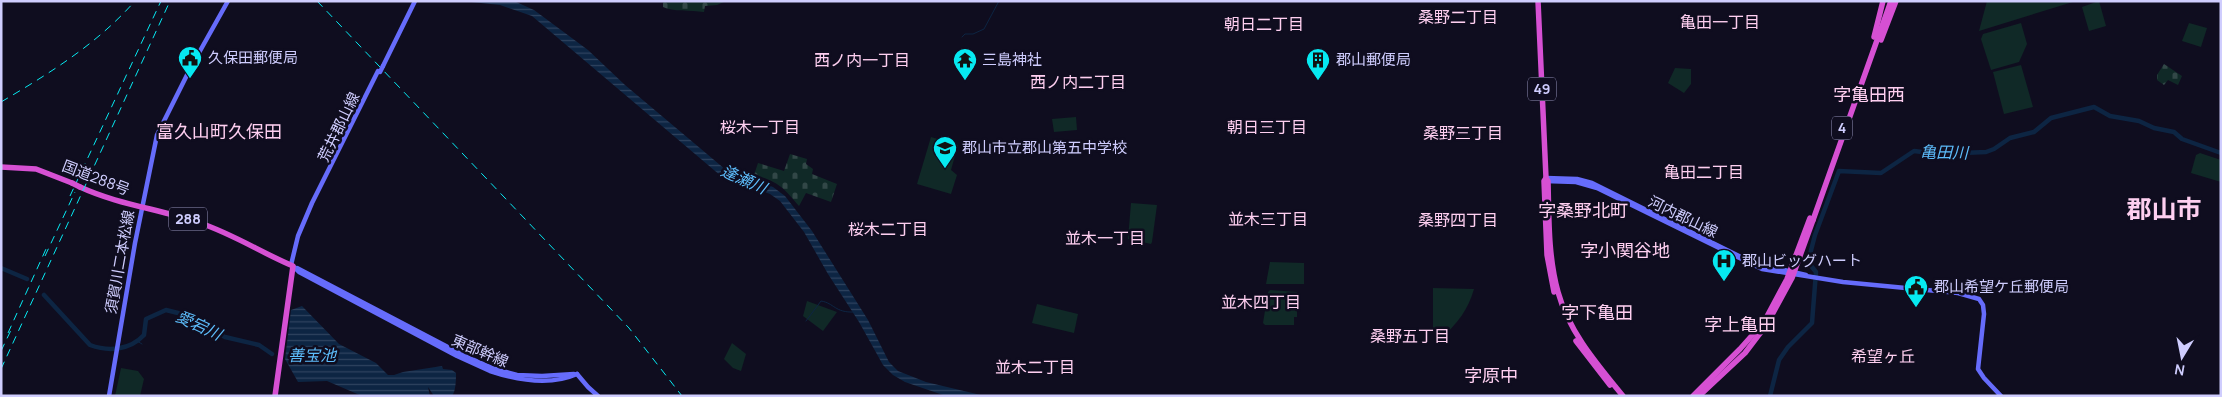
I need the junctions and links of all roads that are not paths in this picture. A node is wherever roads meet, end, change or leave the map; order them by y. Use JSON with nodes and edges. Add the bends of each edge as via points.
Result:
{"nodes":[{"id":1,"x":228,"y":1,"type":"edge"},
{"id":2,"x":414,"y":1,"type":"edge"},
{"id":3,"x":1538,"y":1,"type":"edge"},
{"id":4,"x":1883,"y":1,"type":"edge"},
{"id":5,"x":1889,"y":1,"type":"edge"},
{"id":6,"x":1896,"y":1,"type":"edge"},
{"id":7,"x":1874,"y":37,"type":"junction"},
{"id":8,"x":1858,"y":92,"type":"junction"},
{"id":9,"x":1,"y":166,"type":"edge"},
{"id":10,"x":1544,"y":182,"type":"junction"},
{"id":11,"x":142,"y":207,"type":"junction"},
{"id":12,"x":1812,"y":219,"type":"junction"},
{"id":13,"x":292,"y":266,"type":"junction"},
{"id":14,"x":1742,"y":351,"type":"junction"},
{"id":15,"x":109,"y":396,"type":"edge"},
{"id":16,"x":274,"y":396,"type":"edge"},
{"id":17,"x":598,"y":396,"type":"edge"},
{"id":18,"x":1618,"y":396,"type":"edge"},
{"id":19,"x":1623,"y":396,"type":"edge"},
{"id":20,"x":1688,"y":396,"type":"edge"},
{"id":21,"x":1693,"y":396,"type":"edge"},
{"id":22,"x":1699,"y":396,"type":"edge"},
{"id":23,"x":1704,"y":396,"type":"edge"},
{"id":24,"x":2001,"y":396,"type":"edge"}],
"edges":[{"from":1,"to":11,"type":"main road","name":"須賀川二本松線","via":[[157,135]]},
{"from":2,"to":13,"type":"main road","name":"荒井郡山線","bridge":true,"via":[[312,203],[298,236]]},
{"from":3,"to":10,"type":"highway","number":"49"},
{"from":4,"to":7,"type":"highway"},
{"from":5,"to":7,"type":"highway","number":"4"},
{"from":5,"to":8,"type":"highway","number":"4"},
{"from":6,"to":8,"type":"highway","via":[[1868,76]]},
{"from":7,"to":12,"type":"highway","number":"4"},
{"from":8,"to":12,"type":"highway","number":"4"},
{"from":9,"to":11,"type":"highway","name":"国道288号","number":"288","bridge":true,"via":[[36,169],[110,200]]},
{"from":10,"to":18,"type":"highway","number":"49","via":[[1547,255],[1554,293],[1577,342]]},
{"from":10,"to":19,"type":"highway","number":"49","via":[[1558,293],[1579,339]]},
{"from":10,"to":24,"type":"main road","name":"河内郡山線","via":[[1577,179],[1592,183],[1772,268],[1812,277],[1940,290],[1979,299],[1984,314],[1978,369]]},
{"from":11,"to":13,"type":"highway","name":"国道288号","number":"288","via":[[219,230]]},
{"from":11,"to":15,"type":"main road","name":"須賀川二本松線"},
{"from":12,"to":14,"type":"highway","number":"4","bridge":true,"via":[[1792,278],[1765,323]]},
{"from":13,"to":16,"type":"highway"},
{"from":13,"to":17,"type":"main road","name":"東部幹線","via":[[490,371],[535,380],[577,374]]},
{"from":14,"to":20,"type":"highway"},
{"from":14,"to":21,"type":"highway","number":"4"},
{"from":14,"to":22,"type":"highway","number":"4"},
{"from":14,"to":23,"type":"highway"}]}
